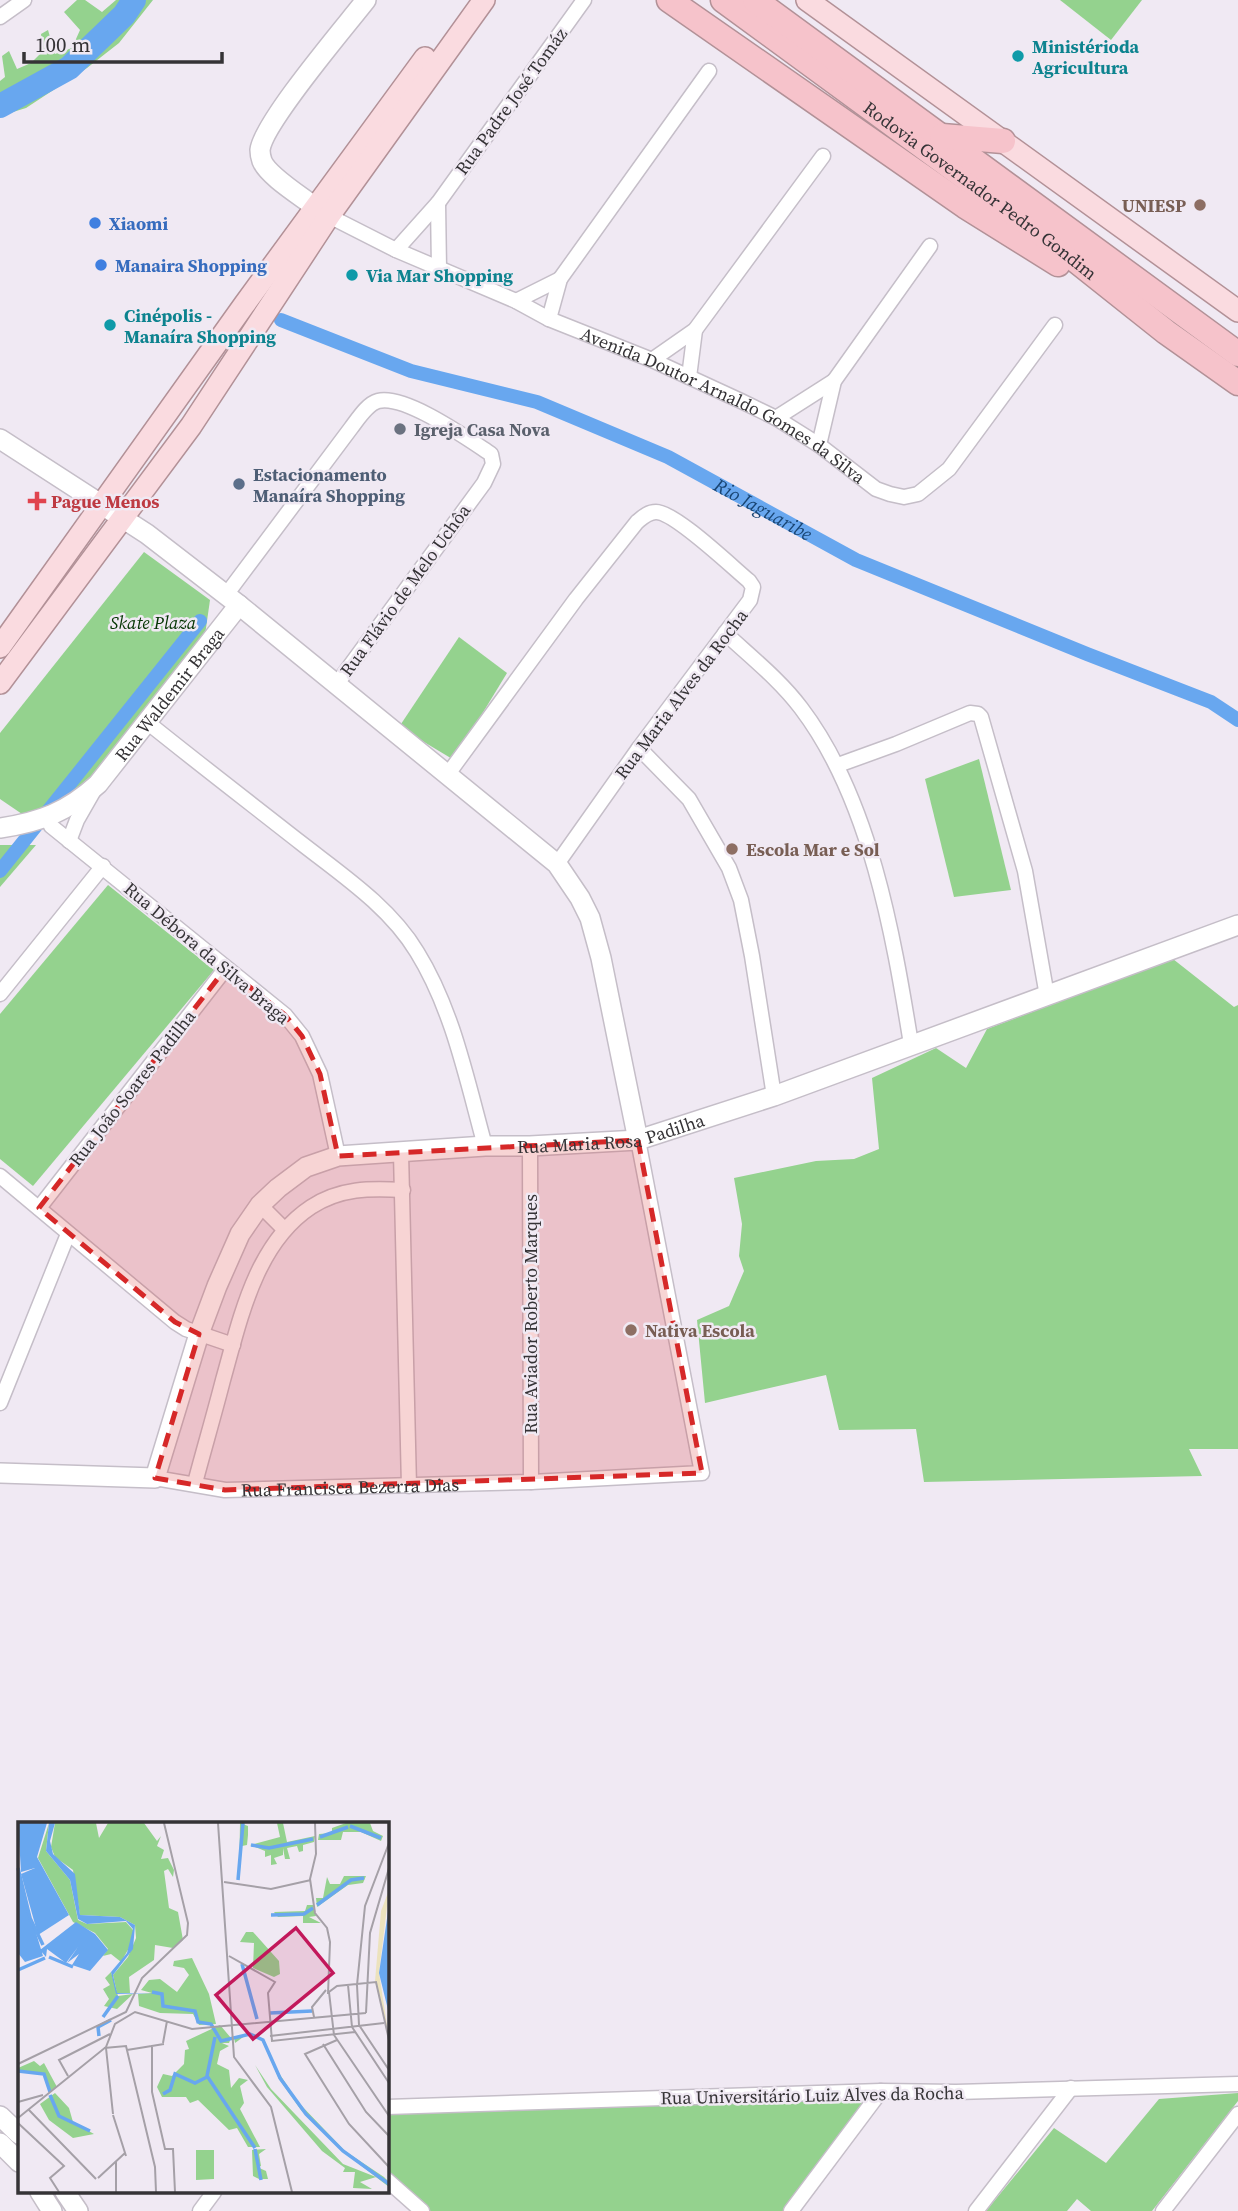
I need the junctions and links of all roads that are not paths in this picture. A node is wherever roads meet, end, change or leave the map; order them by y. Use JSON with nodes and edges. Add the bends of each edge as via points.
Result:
{"nodes":[{"id":1,"x":24,"y":0,"type":"edge"},
{"id":2,"x":366,"y":0,"type":"edge"},
{"id":3,"x":467,"y":0,"type":"edge"},
{"id":4,"x":484,"y":0,"type":"edge"},
{"id":5,"x":583,"y":0,"type":"edge"},
{"id":6,"x":669,"y":0,"type":"edge"},
{"id":7,"x":723,"y":0,"type":"edge"},
{"id":8,"x":755,"y":0,"type":"edge"},
{"id":9,"x":807,"y":0,"type":"edge"},
{"id":10,"x":0,"y":17,"type":"edge"},
{"id":11,"x":709,"y":71,"type":"dead end"},
{"id":12,"x":942,"y":136,"type":"junction"},
{"id":13,"x":1003,"y":141,"type":"junction"},
{"id":14,"x":823,"y":156,"type":"dead end"},
{"id":15,"x":438,"y":203,"type":"junction"},
{"id":16,"x":322,"y":211,"type":"junction"},
{"id":17,"x":930,"y":246,"type":"dead end"},
{"id":18,"x":396,"y":250,"type":"junction"},
{"id":19,"x":439,"y":268,"type":"junction"},
{"id":20,"x":560,"y":279,"type":"junction"},
{"id":21,"x":516,"y":301,"type":"junction"},
{"id":22,"x":1238,"y":311,"type":"edge"},
{"id":23,"x":549,"y":319,"type":"junction"},
{"id":24,"x":1055,"y":325,"type":"dead end"},
{"id":25,"x":695,"y":330,"type":"junction"},
{"id":26,"x":1166,"y":332,"type":"junction"},
{"id":27,"x":1238,"y":354,"type":"edge"},
{"id":28,"x":652,"y":359,"type":"junction"},
{"id":29,"x":689,"y":377,"type":"junction"},
{"id":30,"x":834,"y":381,"type":"junction"},
{"id":31,"x":1238,"y":383,"type":"edge"},
{"id":32,"x":776,"y":418,"type":"junction"},
{"id":33,"x":0,"y":439,"type":"edge"},
{"id":34,"x":819,"y":445,"type":"junction"},
{"id":35,"x":104,"y":504,"type":"junction"},
{"id":36,"x":124,"y":518,"type":"junction"},
{"id":37,"x":233,"y":600,"type":"junction"},
{"id":38,"x":725,"y":633,"type":"junction"},
{"id":39,"x":0,"y":647,"type":"edge"},
{"id":40,"x":0,"y":682,"type":"edge"},
{"id":41,"x":335,"y":685,"type":"junction"},
{"id":42,"x":147,"y":722,"type":"junction"},
{"id":43,"x":639,"y":748,"type":"junction"},
{"id":44,"x":838,"y":765,"type":"junction"},
{"id":45,"x":448,"y":774,"type":"junction"},
{"id":46,"x":98,"y":784,"type":"junction"},
{"id":47,"x":23,"y":821,"type":"edge"},
{"id":48,"x":69,"y":841,"type":"junction"},
{"id":49,"x":557,"y":864,"type":"junction"},
{"id":50,"x":103,"y":866,"type":"junction"},
{"id":51,"x":1238,"y":925,"type":"edge"},
{"id":52,"x":226,"y":968,"type":"junction"},
{"id":53,"x":0,"y":995,"type":"edge"},
{"id":54,"x":1047,"y":996,"type":"junction"},
{"id":55,"x":911,"y":1044,"type":"junction"},
{"id":56,"x":774,"y":1096,"type":"junction"},
{"id":57,"x":638,"y":1140,"type":"junction"},
{"id":58,"x":485,"y":1146,"type":"junction"},
{"id":59,"x":530,"y":1146,"type":"junction"},
{"id":60,"x":401,"y":1153,"type":"junction"},
{"id":61,"x":338,"y":1156,"type":"junction"},
{"id":62,"x":0,"y":1176,"type":"edge"},
{"id":63,"x":403,"y":1190,"type":"junction"},
{"id":64,"x":260,"y":1205,"type":"junction"},
{"id":65,"x":39,"y":1208,"type":"junction"},
{"id":66,"x":284,"y":1229,"type":"junction"},
{"id":67,"x":68,"y":1234,"type":"junction"},
{"id":68,"x":199,"y":1334,"type":"junction"},
{"id":69,"x":233,"y":1345,"type":"junction"},
{"id":70,"x":0,"y":1403,"type":"edge"},
{"id":71,"x":0,"y":1473,"type":"edge"},
{"id":72,"x":155,"y":1478,"type":"junction"},
{"id":73,"x":531,"y":1482,"type":"junction"},
{"id":74,"x":195,"y":1483,"type":"junction"},
{"id":75,"x":409,"y":1486,"type":"junction"},
{"id":76,"x":1238,"y":2084,"type":"edge"},
{"id":77,"x":1072,"y":2088,"type":"junction"},
{"id":78,"x":881,"y":2091,"type":"junction"},
{"id":79,"x":388,"y":2107,"type":"edge"},
{"id":80,"x":1238,"y":2114,"type":"edge"},
{"id":81,"x":0,"y":2116,"type":"edge"},
{"id":82,"x":18,"y":2133,"type":"edge"},
{"id":83,"x":0,"y":2143,"type":"edge"},
{"id":84,"x":18,"y":2161,"type":"edge"},
{"id":85,"x":388,"y":2180,"type":"edge"},
{"id":86,"x":41,"y":2194,"type":"edge"},
{"id":87,"x":66,"y":2194,"type":"edge"},
{"id":88,"x":213,"y":2194,"type":"edge"},
{"id":89,"x":52,"y":2211,"type":"edge"},
{"id":90,"x":78,"y":2211,"type":"edge"},
{"id":91,"x":200,"y":2211,"type":"edge"},
{"id":92,"x":422,"y":2211,"type":"edge"},
{"id":93,"x":791,"y":2211,"type":"edge"},
{"id":94,"x":976,"y":2211,"type":"edge"},
{"id":95,"x":1163,"y":2211,"type":"edge"}],
"edges":[{"from":1,"to":10,"type":"street"},
{"from":2,"to":16,"type":"main road","name":"Avenida Doutor Arnaldo Gomes da Silva","via":[[283,107],[260,150],[271,173]]},
{"from":3,"to":16,"type":"main road"},
{"from":4,"to":16,"type":"main road"},
{"from":5,"to":15,"type":"street","name":"Rua Padre José Tomáz"},
{"from":6,"to":26,"type":"highway","via":[[965,206]]},
{"from":7,"to":26,"type":"highway","name":"Rodovia Governador Pedro Gondim","via":[[1049,239]]},
{"from":8,"to":12,"type":"highway","name":"Rodovia Governador Pedro Gondim"},
{"from":9,"to":13,"type":"main road"},
{"from":11,"to":20,"type":"street"},
{"from":12,"to":13,"type":"highway"},
{"from":12,"to":27,"type":"highway","name":"Rodovia Governador Pedro Gondim"},
{"from":13,"to":22,"type":"main road"},
{"from":14,"to":25,"type":"street"},
{"from":15,"to":18,"type":"street","name":"Rua Padre José Tomáz"},
{"from":15,"to":19,"type":"street"},
{"from":16,"to":18,"type":"street","name":"Avenida Doutor Arnaldo Gomes da Silva"},
{"from":16,"to":35,"type":"main road"},
{"from":16,"to":36,"type":"main road","via":[[191,426]]},
{"from":17,"to":30,"type":"street"},
{"from":18,"to":19,"type":"street","name":"Avenida Doutor Arnaldo Gomes da Silva"},
{"from":19,"to":21,"type":"street","name":"Avenida Doutor Arnaldo Gomes da Silva"},
{"from":20,"to":21,"type":"street"},
{"from":20,"to":23,"type":"street"},
{"from":21,"to":23,"type":"street","name":"Avenida Doutor Arnaldo Gomes da Silva"},
{"from":23,"to":28,"type":"street","name":"Avenida Doutor Arnaldo Gomes da Silva"},
{"from":24,"to":34,"type":"street","name":"Avenida Doutor Arnaldo Gomes da Silva","via":[[949,469],[918,494],[890,495],[876,489]]},
{"from":25,"to":28,"type":"street"},
{"from":25,"to":29,"type":"street"},
{"from":26,"to":31,"type":"highway","name":"Rodovia Governador Pedro Gondim"},
{"from":28,"to":29,"type":"street","name":"Avenida Doutor Arnaldo Gomes da Silva"},
{"from":29,"to":32,"type":"street","name":"Avenida Doutor Arnaldo Gomes da Silva"},
{"from":30,"to":32,"type":"street"},
{"from":30,"to":34,"type":"street"},
{"from":32,"to":34,"type":"street","name":"Avenida Doutor Arnaldo Gomes da Silva"},
{"from":33,"to":35,"type":"main road"},
{"from":35,"to":36,"type":"main road"},
{"from":35,"to":39,"type":"main road"},
{"from":36,"to":37,"type":"main road"},
{"from":36,"to":40,"type":"main road"},
{"from":37,"to":41,"type":"main road"},
{"from":37,"to":41,"type":"street","name":"Rua Flávio de Melo Uchôa","via":[[351,428],[377,401],[394,402],[435,418],[491,454],[492,470],[475,496]]},
{"from":37,"to":42,"type":"main road","name":"Rua Waldemir Braga"},
{"from":38,"to":43,"type":"street","name":"Rua Maria Alves da Rocha"},
{"from":38,"to":44,"type":"street","via":[[798,704]]},
{"from":38,"to":45,"type":"street","name":"Rua Maria Alves da Rocha","via":[[750,600],[751,583],[680,523],[666,514],[647,514],[576,598]]},
{"from":41,"to":45,"type":"main road"},
{"from":42,"to":46,"type":"main road","name":"Rua Waldemir Braga"},
{"from":42,"to":58,"type":"street","via":[[342,875],[406,935],[439,996]]},
{"from":43,"to":49,"type":"street","name":"Rua Maria Alves da Rocha"},
{"from":43,"to":56,"type":"street","via":[[689,799],[729,868],[741,900]]},
{"from":44,"to":54,"type":"street","via":[[970,713],[978,714],[1025,871]]},
{"from":44,"to":55,"type":"street","via":[[886,911]]},
{"from":45,"to":49,"type":"main road"},
{"from":46,"to":47,"type":"main road","name":"Rua Waldemir Braga","via":[[81,800]]},
{"from":46,"to":48,"type":"street","name":"Rua Waldemir Braga"},
{"from":47,"to":48,"type":"street","name":"Rua Débora da Silva Braga","via":[[51,826]]},
{"from":48,"to":50,"type":"street","name":"Rua Débora da Silva Braga"},
{"from":49,"to":57,"type":"main road","via":[[590,918]]},
{"from":50,"to":52,"type":"street","name":"Rua Débora da Silva Braga"},
{"from":50,"to":53,"type":"street"},
{"from":51,"to":54,"type":"main road","name":"Rua Maria Rosa Padilha"},
{"from":52,"to":61,"type":"street","name":"Rua Débora da Silva Braga","via":[[285,1015],[302,1036],[320,1073]]},
{"from":52,"to":65,"type":"street","name":"Rua João Soares Padilha"},
{"from":54,"to":55,"type":"main road","name":"Rua Maria Rosa Padilha"},
{"from":55,"to":56,"type":"main road","name":"Rua Maria Rosa Padilha"},
{"from":56,"to":57,"type":"main road","name":"Rua Maria Rosa Padilha"},
{"from":57,"to":59,"type":"main road","name":"Rua Maria Rosa Padilha"},
{"from":57,"to":73,"type":"street","name":"Rua Francisca Bezerra Dias","via":[[702,1473]]},
{"from":58,"to":59,"type":"main road","name":"Rua Maria Rosa Padilha"},
{"from":58,"to":60,"type":"main road","name":"Rua Maria Rosa Padilha"},
{"from":59,"to":73,"type":"street","name":"Rua Aviador Roberto Marques"},
{"from":60,"to":61,"type":"main road","name":"Rua Maria Rosa Padilha"},
{"from":60,"to":63,"type":"street"},
{"from":61,"to":64,"type":"main road","name":"Rua Maria Rosa Padilha","via":[[306,1167]]},
{"from":62,"to":65,"type":"street"},
{"from":63,"to":66,"type":"street","via":[[363,1188],[333,1196]]},
{"from":63,"to":75,"type":"street"},
{"from":64,"to":66,"type":"street"},
{"from":64,"to":68,"type":"main road","name":"Rua Maria Rosa Padilha","via":[[240,1234]]},
{"from":65,"to":67,"type":"street"},
{"from":66,"to":69,"type":"street","via":[[256,1277]]},
{"from":67,"to":68,"type":"street","via":[[175,1322]]},
{"from":67,"to":70,"type":"street"},
{"from":68,"to":69,"type":"street"},
{"from":68,"to":72,"type":"main road","name":"Rua Maria Rosa Padilha"},
{"from":69,"to":74,"type":"street"},
{"from":71,"to":72,"type":"main road","name":"Rua Francisca Bezerra Dias"},
{"from":72,"to":74,"type":"street","name":"Rua Francisca Bezerra Dias"},
{"from":73,"to":75,"type":"street","name":"Rua Francisca Bezerra Dias"},
{"from":74,"to":75,"type":"street","name":"Rua Francisca Bezerra Dias","via":[[225,1490]]},
{"from":76,"to":77,"type":"street","name":"Rua Universitário Luiz Alves da Rocha"},
{"from":77,"to":78,"type":"street","name":"Rua Universitário Luiz Alves da Rocha"},
{"from":77,"to":94,"type":"street"},
{"from":78,"to":79,"type":"street","name":"Rua Universitário Luiz Alves da Rocha"},
{"from":78,"to":93,"type":"street"},
{"from":80,"to":95,"type":"street"},
{"from":81,"to":82,"type":"main road"},
{"from":83,"to":84,"type":"main road"},
{"from":85,"to":92,"type":"street"},
{"from":86,"to":89,"type":"main road"},
{"from":87,"to":90,"type":"main road"},
{"from":88,"to":91,"type":"street"}]}
